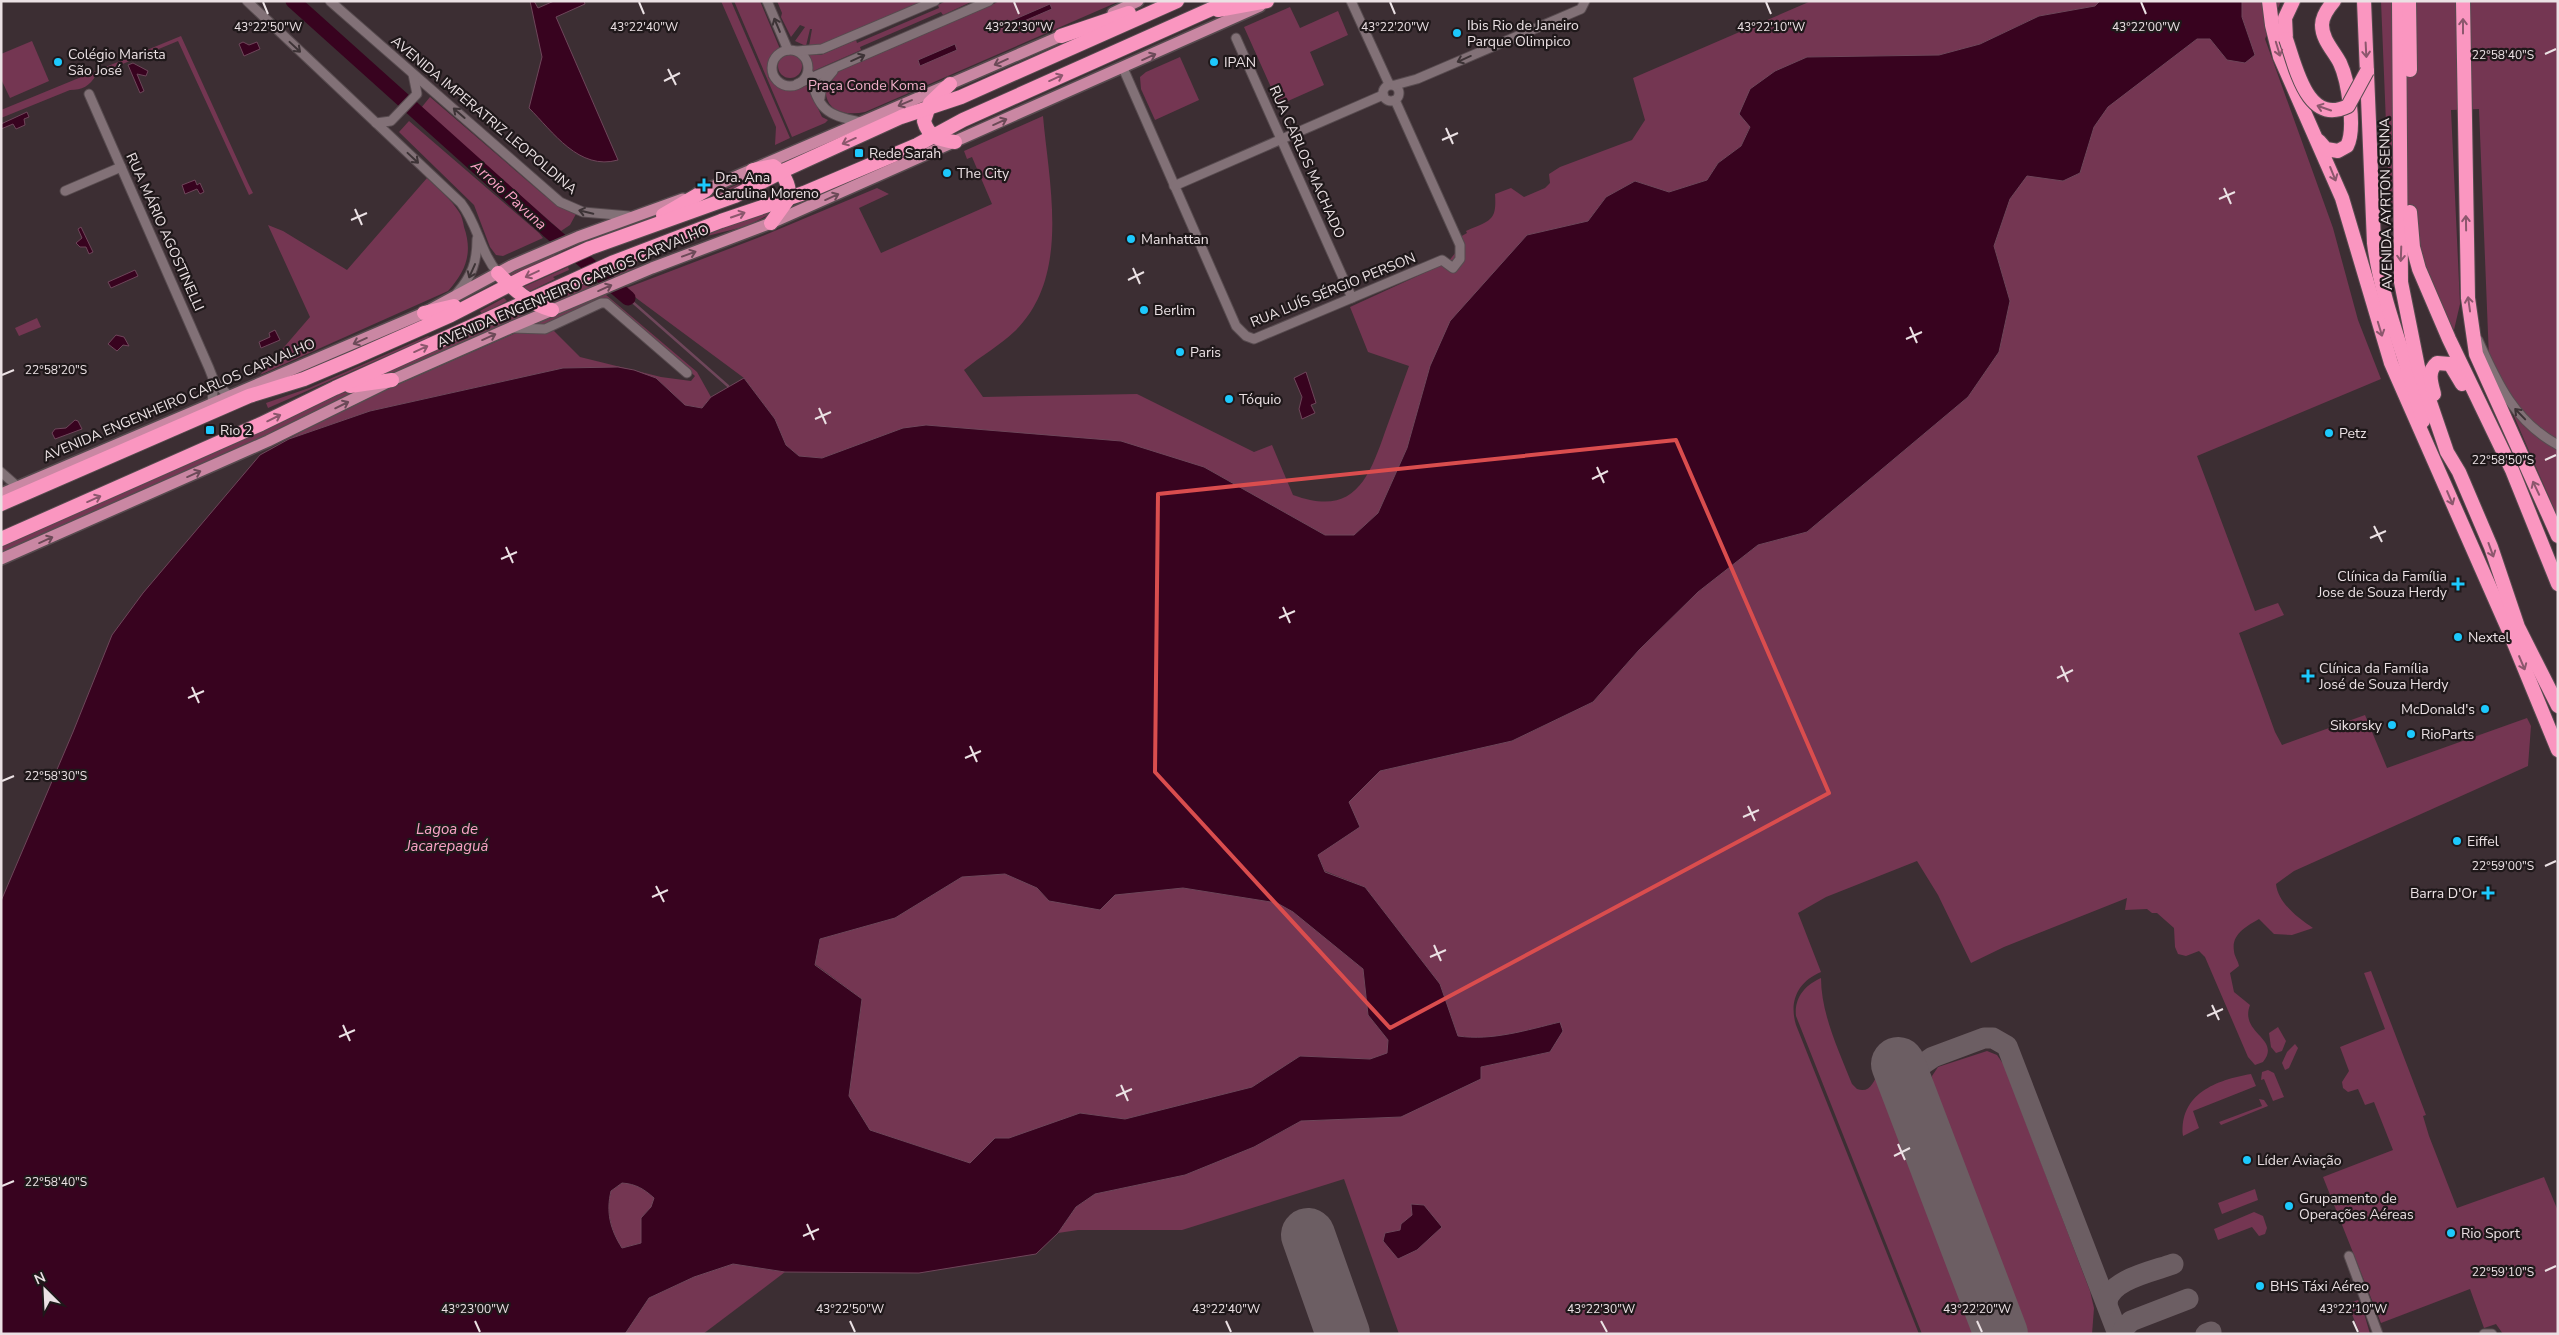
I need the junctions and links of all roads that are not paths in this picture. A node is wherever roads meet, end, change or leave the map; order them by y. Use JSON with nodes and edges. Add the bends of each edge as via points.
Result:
{"nodes":[{"id":1,"x":247,"y":1,"type":"edge"},
{"id":2,"x":330,"y":1,"type":"edge"},
{"id":3,"x":767,"y":1,"type":"edge"},
{"id":4,"x":934,"y":1,"type":"edge"},
{"id":5,"x":989,"y":1,"type":"edge"},
{"id":6,"x":1158,"y":1,"type":"edge"},
{"id":7,"x":1177,"y":1,"type":"edge"},
{"id":8,"x":1229,"y":1,"type":"edge"},
{"id":9,"x":1269,"y":1,"type":"edge"},
{"id":10,"x":1350,"y":1,"type":"edge"},
{"id":11,"x":1585,"y":1,"type":"edge"},
{"id":12,"x":2269,"y":1,"type":"edge"},
{"id":13,"x":2294,"y":1,"type":"edge"},
{"id":14,"x":2334,"y":1,"type":"edge"},
{"id":15,"x":2364,"y":1,"type":"edge"},
{"id":16,"x":2399,"y":1,"type":"edge"},
{"id":17,"x":2409,"y":1,"type":"edge"},
{"id":18,"x":2463,"y":1,"type":"edge"},
{"id":19,"x":1136,"y":2,"type":"edge"},
{"id":20,"x":1195,"y":16,"type":"junction"},
{"id":21,"x":1061,"y":36,"type":"junction"},
{"id":22,"x":1236,"y":38,"type":"dead end"},
{"id":23,"x":793,"y":50,"type":"junction"},
{"id":24,"x":840,"y":66,"type":"junction"},
{"id":25,"x":1123,"y":68,"type":"junction"},
{"id":26,"x":808,"y":69,"type":"junction"},
{"id":27,"x":2367,"y":71,"type":"junction"},
{"id":28,"x":414,"y":74,"type":"junction"},
{"id":29,"x":811,"y":78,"type":"junction"},
{"id":30,"x":797,"y":84,"type":"junction"},
{"id":31,"x":950,"y":84,"type":"junction"},
{"id":32,"x":1392,"y":85,"type":"junction"},
{"id":33,"x":89,"y":94,"type":"dead end"},
{"id":34,"x":1383,"y":95,"type":"junction"},
{"id":35,"x":1394,"y":100,"type":"junction"},
{"id":36,"x":820,"y":101,"type":"junction"},
{"id":37,"x":926,"y":109,"type":"junction"},
{"id":38,"x":860,"y":122,"type":"junction"},
{"id":39,"x":376,"y":123,"type":"junction"},
{"id":40,"x":2311,"y":130,"type":"junction"},
{"id":41,"x":933,"y":136,"type":"junction"},
{"id":42,"x":1282,"y":139,"type":"junction"},
{"id":43,"x":955,"y":142,"type":"junction"},
{"id":44,"x":121,"y":167,"type":"junction"},
{"id":45,"x":753,"y":170,"type":"junction"},
{"id":46,"x":781,"y":171,"type":"junction"},
{"id":47,"x":1174,"y":186,"type":"junction"},
{"id":48,"x":706,"y":190,"type":"junction"},
{"id":49,"x":65,"y":191,"type":"dead end"},
{"id":50,"x":790,"y":198,"type":"junction"},
{"id":51,"x":2405,"y":206,"type":"junction"},
{"id":52,"x":634,"y":216,"type":"junction"},
{"id":53,"x":771,"y":223,"type":"junction"},
{"id":54,"x":634,"y":232,"type":"junction"},
{"id":55,"x":477,"y":234,"type":"junction"},
{"id":56,"x":498,"y":273,"type":"junction"},
{"id":57,"x":509,"y":285,"type":"junction"},
{"id":58,"x":488,"y":296,"type":"junction"},
{"id":59,"x":1352,"y":298,"type":"junction"},
{"id":60,"x":528,"y":300,"type":"junction"},
{"id":61,"x":450,"y":301,"type":"junction"},
{"id":62,"x":552,"y":310,"type":"junction"},
{"id":63,"x":424,"y":313,"type":"junction"},
{"id":64,"x":510,"y":328,"type":"junction"},
{"id":65,"x":2473,"y":329,"type":"junction"},
{"id":66,"x":2449,"y":339,"type":"junction"},
{"id":67,"x":687,"y":373,"type":"dead end"},
{"id":68,"x":392,"y":380,"type":"junction"},
{"id":69,"x":214,"y":381,"type":"junction"},
{"id":70,"x":335,"y":388,"type":"junction"},
{"id":71,"x":229,"y":396,"type":"junction"},
{"id":72,"x":212,"y":403,"type":"junction"},
{"id":73,"x":2558,"y":445,"type":"edge"},
{"id":74,"x":2518,"y":449,"type":"junction"},
{"id":75,"x":2431,"y":453,"type":"junction"},
{"id":76,"x":1,"y":472,"type":"edge"},
{"id":77,"x":2459,"y":472,"type":"junction"},
{"id":78,"x":18,"y":486,"type":"junction"},
{"id":79,"x":1,"y":494,"type":"edge"},
{"id":80,"x":1,"y":504,"type":"edge"},
{"id":81,"x":2556,"y":535,"type":"edge"},
{"id":82,"x":2537,"y":538,"type":"junction"},
{"id":83,"x":1,"y":539,"type":"edge"},
{"id":84,"x":1,"y":559,"type":"edge"},
{"id":85,"x":2558,"y":584,"type":"edge"},
{"id":86,"x":2558,"y":706,"type":"edge"},
{"id":87,"x":2558,"y":750,"type":"edge"},
{"id":88,"x":2349,"y":1256,"type":"dead end"},
{"id":89,"x":2378,"y":1334,"type":"edge"},
{"id":90,"x":2484,"y":1334,"type":"edge"},
{"id":91,"x":2492,"y":1334,"type":"edge"}],
"edges":[{"from":1,"to":39,"type":"street","one_way":true},
{"from":2,"to":28,"type":"street","name":"AVENIDA IMPERATRIZ LEOPOLDINA"},
{"from":23,"to":3,"type":"street","one_way":true},
{"from":4,"to":23,"type":"street","via":[[822,50]]},
{"from":24,"to":5,"type":"street","one_way":true},
{"from":6,"to":21,"type":"highway","via":[[1099,25]]},
{"from":7,"to":37,"type":"highway","name":"AVENIDA ENGENHEIRO CARLOS CARVALHO","via":[[961,97]]},
{"from":8,"to":20,"type":"highway","name":"AVENIDA ENGENHEIRO CARLOS CARVALHO"},
{"from":9,"to":20,"type":"highway"},
{"from":25,"to":9,"type":"main road","name":"AVENIDA ENGENHEIRO CARLOS CARVALHO","one_way":true},
{"from":10,"to":32,"type":"street"},
{"from":11,"to":32,"type":"street","one_way":true,"via":[[1581,9],[1417,80]]},
{"from":12,"to":40,"type":"highway","name":"AVENIDA AYRTON SENNA","one_way":true,"via":[[2280,57]]},
{"from":27,"to":13,"type":"highway","one_way":true,"bridge":true,"via":[[2348,106],[2335,111],[2316,106],[2309,97],[2286,39],[2285,18]]},
{"from":14,"to":40,"type":"highway","via":[[2323,18],[2322,26],[2344,74],[2351,122],[2350,140],[2342,150],[2331,152]]},
{"from":15,"to":27,"type":"highway","name":"AVENIDA AYRTON SENNA","one_way":true},
{"from":16,"to":51,"type":"highway","name":"AVENIDA AYRTON SENNA"},
{"from":17,"to":51,"type":"highway","name":"AVENIDA AYRTON SENNA"},
{"from":65,"to":18,"type":"highway","one_way":true,"via":[[2467,272]]},
{"from":19,"to":21,"type":"main road","name":"AVENIDA ENGENHEIRO CARLOS CARVALHO"},
{"from":41,"to":20,"type":"highway","name":"AVENIDA ENGENHEIRO CARLOS CARVALHO","one_way":true},
{"from":21,"to":31,"type":"main road","name":"AVENIDA ENGENHEIRO CARLOS CARVALHO","one_way":true},
{"from":22,"to":42,"type":"street","name":"RUA CARLOS MACHADO"},
{"from":23,"to":26,"type":"street","via":[[805,58]]},
{"from":23,"to":30,"type":"street","via":[[774,59],[772,70],[781,83]]},
{"from":24,"to":29,"type":"street"},
{"from":24,"to":36,"type":"street","via":[[822,84]]},
{"from":43,"to":25,"type":"main road","name":"AVENIDA ENGENHEIRO CARLOS CARVALHO","one_way":true},
{"from":25,"to":47,"type":"street","name":"RUA LUÍS SÉRGIO PERSON"},
{"from":26,"to":29,"type":"street"},
{"from":26,"to":30,"type":"street","via":[[805,78]]},
{"from":27,"to":75,"type":"highway","name":"AVENIDA AYRTON SENNA","via":[[2374,243],[2384,299]]},
{"from":28,"to":39,"type":"street","via":[[417,90],[413,99],[391,121]]},
{"from":52,"to":28,"type":"street","name":"AVENIDA IMPERATRIZ LEOPOLDINA","one_way":true,"via":[[583,212],[560,202]]},
{"from":29,"to":30,"type":"street"},
{"from":29,"to":36,"type":"street"},
{"from":31,"to":37,"type":"highway"},
{"from":31,"to":38,"type":"main road","name":"AVENIDA ENGENHEIRO CARLOS CARVALHO","one_way":true},
{"from":32,"to":34,"type":"street","via":[[1384,89]]},
{"from":32,"to":35,"type":"street","via":[[1399,94]]},
{"from":33,"to":44,"type":"street","name":"RUA MÁRIO AGOSTINELLI"},
{"from":34,"to":35,"type":"street","via":[[1387,100]]},
{"from":34,"to":42,"type":"street"},
{"from":35,"to":59,"type":"street","name":"RUA LUÍS SÉRGIO PERSON","via":[[1460,245],[1460,259],[1453,268],[1442,260]]},
{"from":36,"to":38,"type":"street","via":[[832,115]]},
{"from":37,"to":41,"type":"highway","via":[[925,126]]},
{"from":37,"to":46,"type":"highway","name":"AVENIDA ENGENHEIRO CARLOS CARVALHO","one_way":true},
{"from":38,"to":45,"type":"main road","name":"AVENIDA ENGENHEIRO CARLOS CARVALHO"},
{"from":39,"to":55,"type":"street","one_way":true,"via":[[462,203]]},
{"from":40,"to":75,"type":"highway","name":"AVENIDA AYRTON SENNA","one_way":true,"via":[[2342,198],[2391,364]]},
{"from":41,"to":43,"type":"highway"},
{"from":41,"to":50,"type":"highway","name":"AVENIDA ENGENHEIRO CARLOS CARVALHO"},
{"from":42,"to":47,"type":"street"},
{"from":42,"to":59,"type":"street","name":"RUA CARLOS MACHADO"},
{"from":53,"to":43,"type":"main road","name":"AVENIDA ENGENHEIRO CARLOS CARVALHO","one_way":true},
{"from":44,"to":49,"type":"street"},
{"from":44,"to":69,"type":"street","name":"RUA MÁRIO AGOSTINELLI"},
{"from":45,"to":46,"type":"highway","via":[[769,165]]},
{"from":45,"to":48,"type":"main road","name":"AVENIDA ENGENHEIRO CARLOS CARVALHO"},
{"from":46,"to":50,"type":"highway","via":[[788,184]]},
{"from":46,"to":54,"type":"highway","name":"AVENIDA ENGENHEIRO CARLOS CARVALHO","via":[[727,199]]},
{"from":47,"to":59,"type":"street","name":"RUA LUÍS SÉRGIO PERSON","via":[[1236,326],[1246,336],[1257,339]]},
{"from":48,"to":52,"type":"main road","name":"AVENIDA ENGENHEIRO CARLOS CARVALHO"},
{"from":48,"to":54,"type":"highway"},
{"from":50,"to":53,"type":"highway"},
{"from":60,"to":50,"type":"highway","name":"AVENIDA ENGENHEIRO CARLOS CARVALHO","one_way":true,"via":[[610,264]]},
{"from":51,"to":66,"type":"highway","name":"AVENIDA AYRTON SENNA","via":[[2419,269]]},
{"from":51,"to":77,"type":"highway","name":"AVENIDA AYRTON SENNA","one_way":true,"via":[[2400,282],[2426,393],[2447,452]]},
{"from":52,"to":56,"type":"main road","name":"AVENIDA ENGENHEIRO CARLOS CARVALHO"},
{"from":62,"to":53,"type":"main road","name":"AVENIDA ENGENHEIRO CARLOS CARVALHO","one_way":true},
{"from":54,"to":57,"type":"highway","name":"AVENIDA ENGENHEIRO CARLOS CARVALHO","one_way":true},
{"from":55,"to":56,"type":"street"},
{"from":55,"to":61,"type":"street","one_way":true,"via":[[474,270]]},
{"from":56,"to":57,"type":"highway"},
{"from":56,"to":61,"type":"main road","name":"AVENIDA ENGENHEIRO CARLOS CARVALHO"},
{"from":57,"to":58,"type":"highway","name":"AVENIDA ENGENHEIRO CARLOS CARVALHO"},
{"from":57,"to":60,"type":"highway"},
{"from":58,"to":63,"type":"highway"},
{"from":58,"to":80,"type":"highway","name":"AVENIDA ENGENHEIRO CARLOS CARVALHO","via":[[356,357],[304,379],[249,396]]},
{"from":60,"to":62,"type":"highway"},
{"from":70,"to":60,"type":"highway","name":"AVENIDA ENGENHEIRO CARLOS CARVALHO","one_way":true},
{"from":61,"to":63,"type":"main road","name":"AVENIDA ENGENHEIRO CARLOS CARVALHO"},
{"from":62,"to":64,"type":"main road","name":"AVENIDA ENGENHEIRO CARLOS CARVALHO"},
{"from":63,"to":71,"type":"main road","name":"AVENIDA ENGENHEIRO CARLOS CARVALHO","one_way":true},
{"from":64,"to":67,"type":"street","via":[[545,329],[606,303]]},
{"from":68,"to":64,"type":"main road","name":"AVENIDA ENGENHEIRO CARLOS CARVALHO","one_way":true},
{"from":73,"to":65,"type":"street","one_way":true,"via":[[2536,430],[2502,392]]},
{"from":65,"to":74,"type":"highway","via":[[2476,354]]},
{"from":66,"to":74,"type":"highway","via":[[2466,361]]},
{"from":66,"to":82,"type":"highway","name":"AVENIDA AYRTON SENNA","via":[[2512,470]]},
{"from":68,"to":70,"type":"highway"},
{"from":84,"to":68,"type":"main road","name":"AVENIDA ENGENHEIRO CARLOS CARVALHO","one_way":true,"via":[[268,441]]},
{"from":69,"to":71,"type":"street","name":"RUA MÁRIO AGOSTINELLI"},
{"from":69,"to":72,"type":"street","name":"RUA MÁRIO AGOSTINELLI"},
{"from":83,"to":70,"type":"highway","name":"AVENIDA ENGENHEIRO CARLOS CARVALHO","one_way":true},
{"from":71,"to":72,"type":"main road","name":"AVENIDA ENGENHEIRO CARLOS CARVALHO"},
{"from":72,"to":78,"type":"main road","name":"AVENIDA ENGENHEIRO CARLOS CARVALHO"},
{"from":81,"to":74,"type":"highway","one_way":true},
{"from":75,"to":87,"type":"highway","name":"AVENIDA AYRTON SENNA","one_way":true},
{"from":76,"to":78,"type":"street"},
{"from":77,"to":82,"type":"highway","via":[[2430,377],[2432,367],[2440,362],[2450,364],[2458,374],[2512,492]]},
{"from":77,"to":86,"type":"highway","name":"AVENIDA AYRTON SENNA","one_way":true,"via":[[2491,546],[2518,626]]},
{"from":78,"to":79,"type":"main road","name":"AVENIDA ENGENHEIRO CARLOS CARVALHO"},
{"from":82,"to":85,"type":"highway","name":"AVENIDA AYRTON SENNA"},
{"from":88,"to":89,"type":"street"},
{"from":90,"to":91,"type":"street"}]}
